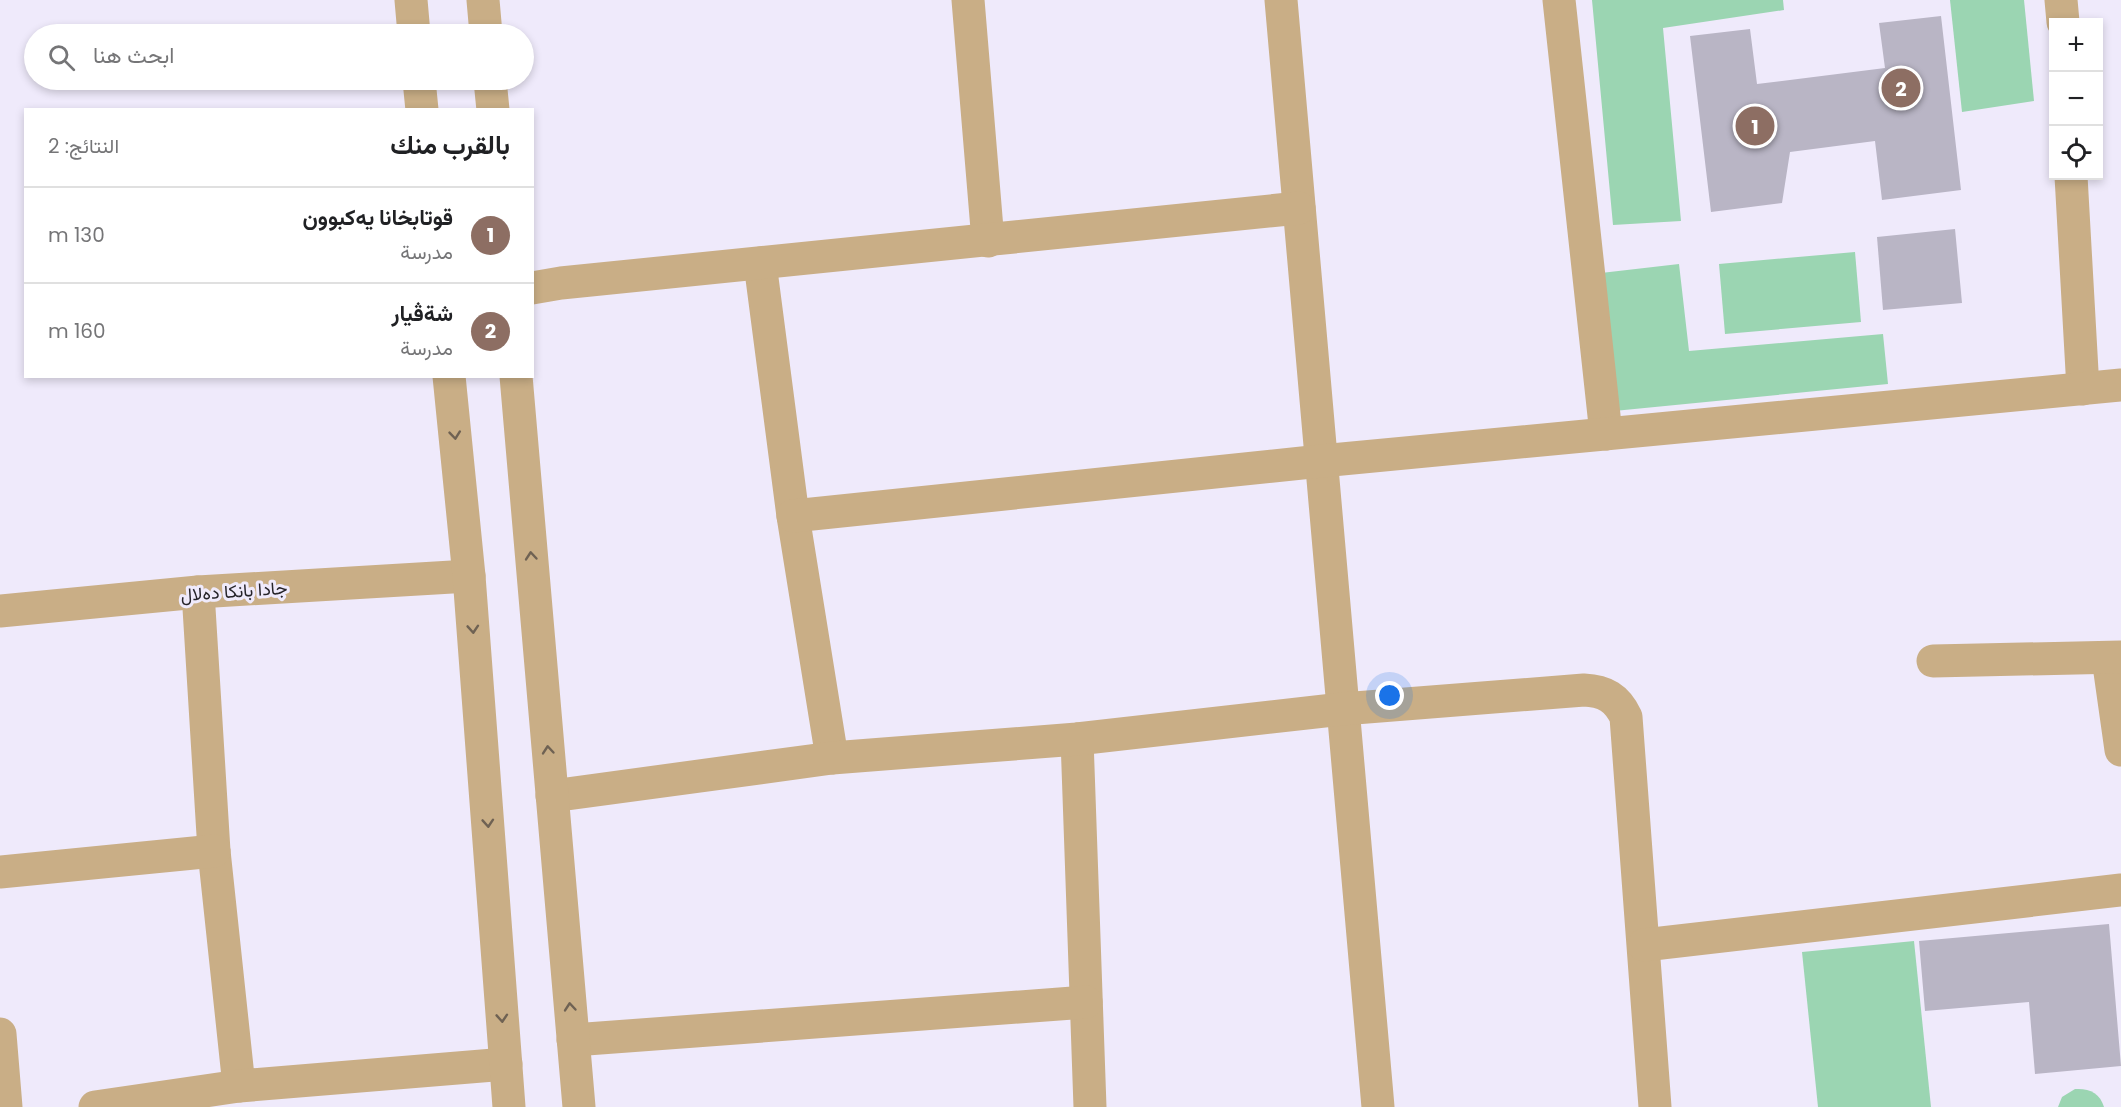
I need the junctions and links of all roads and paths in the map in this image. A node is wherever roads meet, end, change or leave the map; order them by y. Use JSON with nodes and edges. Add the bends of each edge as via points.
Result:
{"nodes":[{"id":1,"x":411,"y":0,"type":"edge"},
{"id":2,"x":483,"y":0,"type":"edge"},
{"id":3,"x":968,"y":0,"type":"edge"},
{"id":4,"x":1281,"y":0,"type":"edge"},
{"id":5,"x":1559,"y":0,"type":"edge"},
{"id":6,"x":2061,"y":0,"type":"edge"},
{"id":7,"x":2062,"y":18,"type":"edge"},
{"id":8,"x":413,"y":24,"type":"edge"},
{"id":9,"x":485,"y":24,"type":"edge"},
{"id":10,"x":420,"y":90,"type":"edge"},
{"id":11,"x":491,"y":90,"type":"edge"},
{"id":12,"x":422,"y":108,"type":"edge"},
{"id":13,"x":493,"y":108,"type":"edge"},
{"id":14,"x":2071,"y":180,"type":"edge"},
{"id":15,"x":1299,"y":208,"type":"junction"},
{"id":16,"x":988,"y":241,"type":"junction"},
{"id":17,"x":760,"y":263,"type":"junction"},
{"id":18,"x":534,"y":288,"type":"edge"},
{"id":19,"x":449,"y":378,"type":"edge"},
{"id":20,"x":516,"y":378,"type":"edge"},
{"id":21,"x":2121,"y":385,"type":"edge"},
{"id":22,"x":2083,"y":389,"type":"junction"},
{"id":23,"x":1606,"y":434,"type":"junction"},
{"id":24,"x":1321,"y":461,"type":"junction"},
{"id":25,"x":793,"y":516,"type":"junction"},
{"id":26,"x":469,"y":576,"type":"junction"},
{"id":27,"x":198,"y":592,"type":"junction"},
{"id":28,"x":0,"y":611,"type":"edge"},
{"id":29,"x":2115,"y":657,"type":"edge"},
{"id":30,"x":1933,"y":662,"type":"dead end"},
{"id":31,"x":1342,"y":709,"type":"junction"},
{"id":32,"x":1077,"y":740,"type":"junction"},
{"id":33,"x":2121,"y":750,"type":"edge"},
{"id":34,"x":832,"y":759,"type":"junction"},
{"id":35,"x":552,"y":796,"type":"junction"},
{"id":36,"x":214,"y":850,"type":"junction"},
{"id":37,"x":0,"y":872,"type":"edge"},
{"id":38,"x":2121,"y":890,"type":"edge"},
{"id":39,"x":1644,"y":945,"type":"junction"},
{"id":40,"x":1086,"y":1002,"type":"junction"},
{"id":41,"x":0,"y":1034,"type":"edge"},
{"id":42,"x":573,"y":1040,"type":"junction"},
{"id":43,"x":506,"y":1064,"type":"junction"},
{"id":44,"x":239,"y":1086,"type":"junction"},
{"id":45,"x":6,"y":1107,"type":"edge"},
{"id":46,"x":95,"y":1107,"type":"edge"},
{"id":47,"x":509,"y":1107,"type":"edge"},
{"id":48,"x":579,"y":1107,"type":"edge"},
{"id":49,"x":1090,"y":1107,"type":"edge"},
{"id":50,"x":1378,"y":1107,"type":"edge"},
{"id":51,"x":1655,"y":1107,"type":"edge"}],
"edges":[{"from":1,"to":8,"type":"street"},
{"from":2,"to":9,"type":"street"},
{"from":3,"to":16,"type":"street"},
{"from":4,"to":15,"type":"street"},
{"from":5,"to":23,"type":"street"},
{"from":6,"to":7,"type":"street"},
{"from":10,"to":12,"type":"street"},
{"from":11,"to":13,"type":"street"},
{"from":14,"to":22,"type":"street"},
{"from":15,"to":16,"type":"street"},
{"from":15,"to":24,"type":"street"},
{"from":16,"to":17,"type":"street"},
{"from":17,"to":18,"type":"street"},
{"from":17,"to":25,"type":"street"},
{"from":19,"to":26,"type":"street","one_way":true},
{"from":35,"to":20,"type":"street","one_way":true},
{"from":21,"to":22,"type":"street"},
{"from":22,"to":23,"type":"street"},
{"from":23,"to":24,"type":"street"},
{"from":24,"to":25,"type":"street"},
{"from":24,"to":31,"type":"street"},
{"from":25,"to":34,"type":"street"},
{"from":26,"to":27,"type":"street","name":"جادا بانكا ده‌لال"},
{"from":26,"to":43,"type":"street","one_way":true},
{"from":27,"to":28,"type":"street","name":"جادا بانكا ده‌لال"},
{"from":27,"to":36,"type":"street"},
{"from":29,"to":30,"type":"street"},
{"from":29,"to":33,"type":"street"},
{"from":31,"to":32,"type":"street"},
{"from":31,"to":39,"type":"street","via":[[1584,690],[1598,690],[1610,696],[1626,717]]},
{"from":31,"to":50,"type":"street"},
{"from":32,"to":34,"type":"street"},
{"from":32,"to":40,"type":"street"},
{"from":34,"to":35,"type":"street"},
{"from":42,"to":35,"type":"street","one_way":true},
{"from":36,"to":37,"type":"street"},
{"from":36,"to":44,"type":"street"},
{"from":38,"to":39,"type":"street"},
{"from":39,"to":51,"type":"street"},
{"from":40,"to":42,"type":"street"},
{"from":40,"to":49,"type":"street"},
{"from":41,"to":45,"type":"street"},
{"from":42,"to":48,"type":"street"},
{"from":43,"to":44,"type":"street"},
{"from":43,"to":47,"type":"street"},
{"from":44,"to":46,"type":"street"}]}
